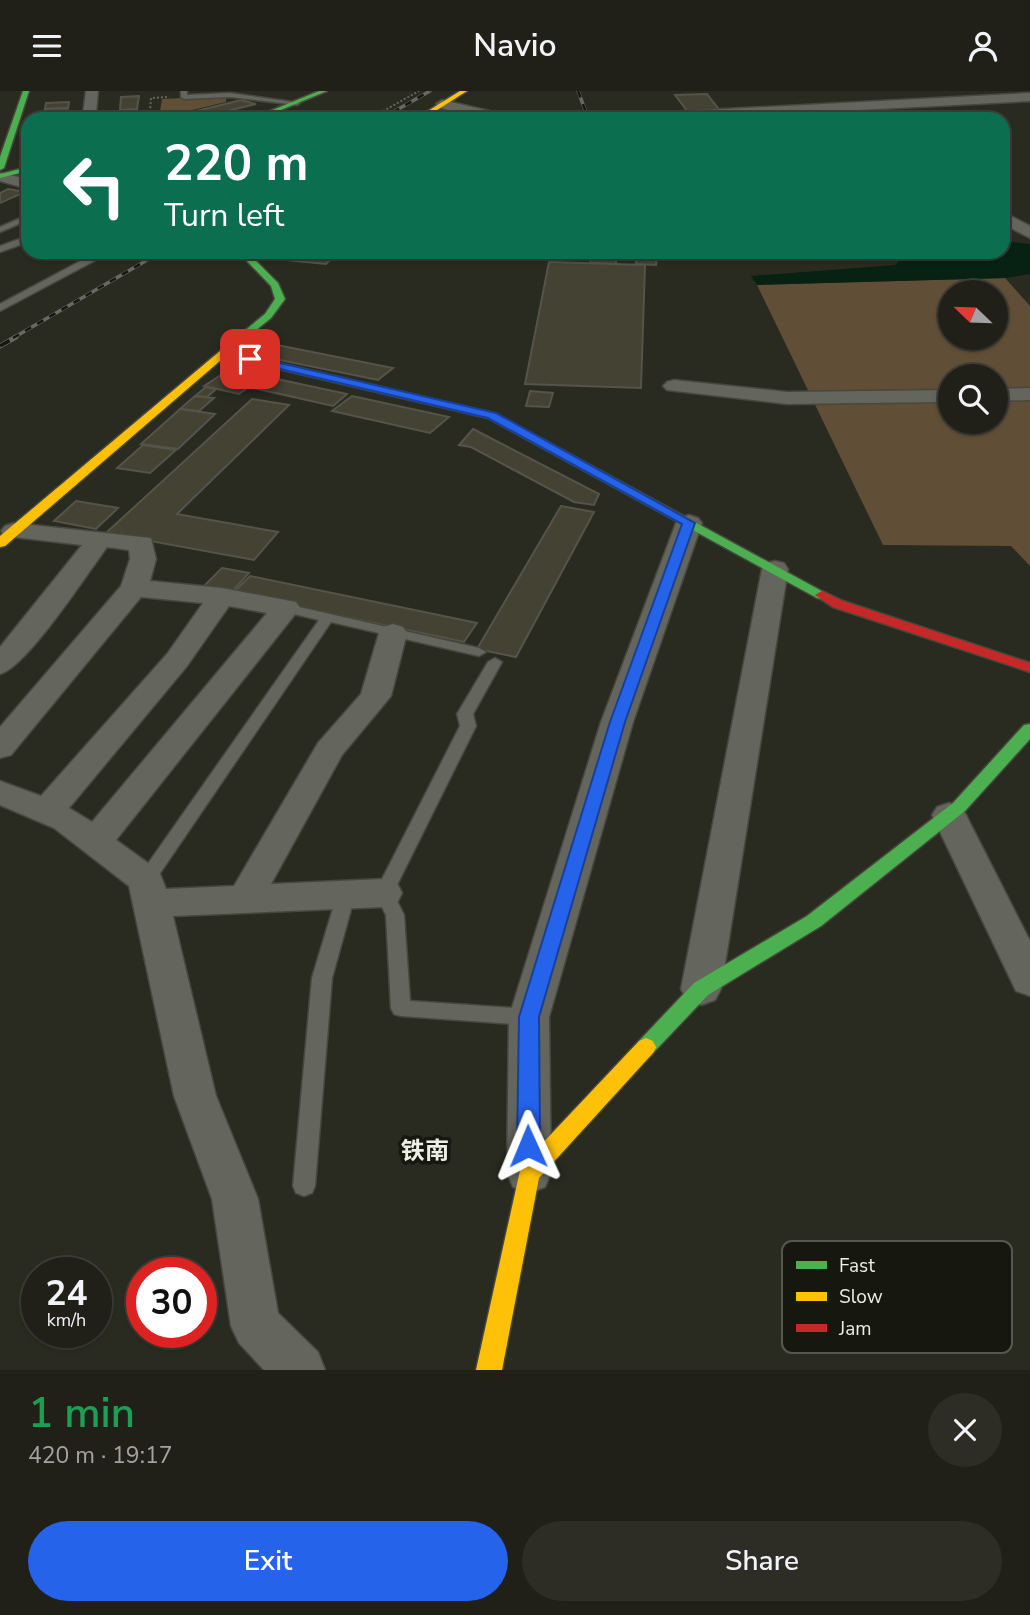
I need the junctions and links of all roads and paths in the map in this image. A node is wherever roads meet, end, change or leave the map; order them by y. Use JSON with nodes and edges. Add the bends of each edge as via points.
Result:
{"nodes":[{"id":1,"x":26,"y":91,"type":"edge"},
{"id":2,"x":92,"y":91,"type":"edge"},
{"id":3,"x":151,"y":91,"type":"edge"},
{"id":4,"x":324,"y":91,"type":"edge"},
{"id":5,"x":419,"y":91,"type":"edge"},
{"id":6,"x":464,"y":91,"type":"edge"},
{"id":7,"x":184,"y":94,"type":"edge"},
{"id":8,"x":1030,"y":96,"type":"edge"},
{"id":9,"x":151,"y":98,"type":"junction"},
{"id":10,"x":297,"y":103,"type":"junction"},
{"id":11,"x":442,"y":104,"type":"junction"},
{"id":12,"x":92,"y":112,"type":"edge"},
{"id":13,"x":138,"y":112,"type":"edge"},
{"id":14,"x":272,"y":112,"type":"edge"},
{"id":15,"x":382,"y":112,"type":"edge"},
{"id":16,"x":429,"y":112,"type":"edge"},
{"id":17,"x":469,"y":112,"type":"edge"},
{"id":18,"x":741,"y":112,"type":"edge"},
{"id":19,"x":0,"y":168,"type":"edge"},
{"id":20,"x":21,"y":173,"type":"edge"},
{"id":21,"x":21,"y":174,"type":"edge"},
{"id":22,"x":0,"y":176,"type":"edge"},
{"id":23,"x":21,"y":220,"type":"edge"},
{"id":24,"x":1010,"y":221,"type":"edge"},
{"id":25,"x":0,"y":230,"type":"edge"},
{"id":26,"x":1030,"y":233,"type":"edge"},
{"id":27,"x":21,"y":242,"type":"edge"},
{"id":28,"x":0,"y":249,"type":"edge"},
{"id":29,"x":91,"y":259,"type":"edge"},
{"id":30,"x":249,"y":259,"type":"edge"},
{"id":31,"x":0,"y":308,"type":"edge"},
{"id":32,"x":223,"y":353,"type":"junction"},
{"id":33,"x":674,"y":386,"type":"dead end"},
{"id":34,"x":1030,"y":394,"type":"edge"},
{"id":35,"x":1008,"y":395,"type":"edge"},
{"id":36,"x":938,"y":396,"type":"edge"},
{"id":37,"x":689,"y":523,"type":"junction"},
{"id":38,"x":7,"y":538,"type":"edge"},
{"id":39,"x":101,"y":538,"type":"junction"},
{"id":40,"x":775,"y":569,"type":"junction"},
{"id":41,"x":134,"y":588,"type":"junction"},
{"id":42,"x":222,"y":597,"type":"junction"},
{"id":43,"x":286,"y":608,"type":"junction"},
{"id":44,"x":326,"y":619,"type":"junction"},
{"id":45,"x":393,"y":633,"type":"junction"},
{"id":46,"x":479,"y":652,"type":"dead end"},
{"id":47,"x":495,"y":662,"type":"dead end"},
{"id":48,"x":0,"y":665,"type":"edge"},
{"id":49,"x":1030,"y":668,"type":"edge"},
{"id":50,"x":1030,"y":729,"type":"edge"},
{"id":51,"x":0,"y":748,"type":"edge"},
{"id":52,"x":0,"y":792,"type":"edge"},
{"id":53,"x":47,"y":812,"type":"junction"},
{"id":54,"x":949,"y":815,"type":"junction"},
{"id":55,"x":95,"y":842,"type":"junction"},
{"id":56,"x":148,"y":892,"type":"junction"},
{"id":57,"x":384,"y":893,"type":"junction"},
{"id":58,"x":346,"y":895,"type":"junction"},
{"id":59,"x":245,"y":898,"type":"junction"},
{"id":60,"x":1030,"y":980,"type":"edge"},
{"id":61,"x":702,"y":989,"type":"junction"},
{"id":62,"x":529,"y":1017,"type":"junction"},
{"id":63,"x":529,"y":1173,"type":"junction"},
{"id":64,"x":304,"y":1186,"type":"dead end"},
{"id":65,"x":300,"y":1370,"type":"edge"},
{"id":66,"x":489,"y":1370,"type":"edge"}],
"edges":[{"from":1,"to":19,"type":"main road"},
{"from":2,"to":12,"type":"street"},
{"from":3,"to":9,"type":"path"},
{"from":4,"to":10,"type":"main road"},
{"from":5,"to":15,"type":"path"},
{"from":6,"to":11,"type":"main road"},
{"from":7,"to":9,"type":"path"},
{"from":7,"to":10,"type":"lane"},
{"from":8,"to":18,"type":"street"},
{"from":9,"to":13,"type":"path","via":[[150,111]]},
{"from":10,"to":14,"type":"main road"},
{"from":11,"to":16,"type":"main road"},
{"from":11,"to":17,"type":"street"},
{"from":19,"to":20,"type":"street"},
{"from":21,"to":22,"type":"main road"},
{"from":23,"to":25,"type":"lane"},
{"from":24,"to":26,"type":"street"},
{"from":27,"to":28,"type":"lane"},
{"from":29,"to":31,"type":"lane"},
{"from":30,"to":32,"type":"main road","via":[[275,285],[280,299],[268,316]]},
{"from":32,"to":37,"type":"main road","via":[[492,416]]},
{"from":32,"to":38,"type":"main road"},
{"from":33,"to":36,"type":"street","via":[[787,398]]},
{"from":34,"to":35,"type":"street"},
{"from":37,"to":40,"type":"main road"},
{"from":37,"to":62,"type":"street","via":[[617,722]]},
{"from":38,"to":39,"type":"street"},
{"from":39,"to":41,"type":"street","via":[[142,543],[143,559]]},
{"from":39,"to":48,"type":"street"},
{"from":40,"to":49,"type":"main road","via":[[838,604]]},
{"from":40,"to":61,"type":"street"},
{"from":41,"to":42,"type":"street"},
{"from":41,"to":51,"type":"street"},
{"from":42,"to":43,"type":"street"},
{"from":42,"to":53,"type":"street","via":[[177,660]]},
{"from":43,"to":44,"type":"lane"},
{"from":43,"to":55,"type":"street"},
{"from":44,"to":45,"type":"lane"},
{"from":44,"to":56,"type":"lane"},
{"from":45,"to":46,"type":"lane"},
{"from":45,"to":59,"type":"street","via":[[376,696],[329,750]]},
{"from":47,"to":57,"type":"lane","via":[[465,713],[468,726]]},
{"from":50,"to":54,"type":"main road"},
{"from":52,"to":53,"type":"street"},
{"from":53,"to":55,"type":"street"},
{"from":54,"to":60,"type":"street"},
{"from":54,"to":61,"type":"main road","via":[[814,921]]},
{"from":55,"to":56,"type":"street"},
{"from":56,"to":59,"type":"street"},
{"from":56,"to":65,"type":"street","via":[[195,1096],[236,1199],[256,1326]]},
{"from":57,"to":58,"type":"street"},
{"from":57,"to":62,"type":"lane","via":[[395,915],[401,1008]]},
{"from":58,"to":59,"type":"street"},
{"from":58,"to":64,"type":"lane","via":[[322,978]]},
{"from":61,"to":63,"type":"main road"},
{"from":62,"to":63,"type":"street"},
{"from":63,"to":66,"type":"main road"}]}
